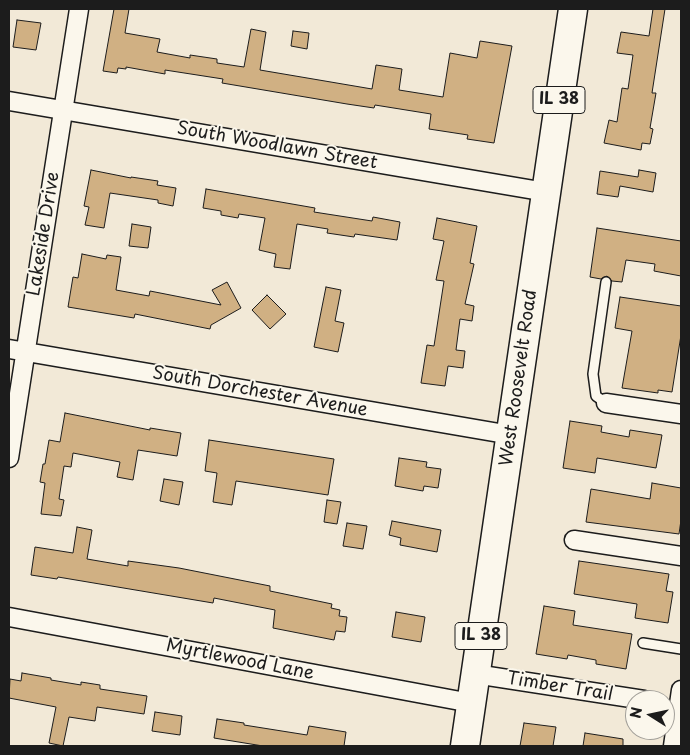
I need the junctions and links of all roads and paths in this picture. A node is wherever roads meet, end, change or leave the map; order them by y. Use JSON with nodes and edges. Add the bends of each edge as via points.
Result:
{"nodes":[{"id":1,"x":79,"y":9,"type":"edge"},
{"id":2,"x":573,"y":9,"type":"edge"},
{"id":3,"x":9,"y":100,"type":"edge"},
{"id":4,"x":63,"y":110,"type":"junction"},
{"id":5,"x":546,"y":192,"type":"junction"},
{"id":6,"x":606,"y":282,"type":"dead end"},
{"id":7,"x":17,"y":351,"type":"edge"},
{"id":8,"x":606,"y":403,"type":"joint"},
{"id":9,"x":681,"y":414,"type":"edge"},
{"id":10,"x":512,"y":435,"type":"junction"},
{"id":11,"x":9,"y":458,"type":"edge"},
{"id":12,"x":574,"y":540,"type":"dead end"},
{"id":13,"x":681,"y":556,"type":"edge"},
{"id":14,"x":9,"y":617,"type":"edge"},
{"id":15,"x":643,"y":643,"type":"dead end"},
{"id":16,"x":681,"y":649,"type":"edge"},
{"id":17,"x":476,"y":674,"type":"junction"},
{"id":18,"x":625,"y":697,"type":"edge"},
{"id":19,"x":676,"y":701,"type":"edge"},
{"id":20,"x":471,"y":703,"type":"junction"},
{"id":21,"x":465,"y":746,"type":"edge"},
{"id":22,"x":673,"y":746,"type":"edge"}],
"edges":[{"from":1,"to":4,"type":"street","name":"Lakeside Drive"},
{"from":2,"to":5,"type":"main road","name":"West Roosevelt Road","number":"IL 38"},
{"from":3,"to":4,"type":"street","name":"South Woodlawn Street"},
{"from":4,"to":5,"type":"street","name":"South Woodlawn Street"},
{"from":4,"to":7,"type":"street","name":"Lakeside Drive"},
{"from":5,"to":10,"type":"main road","name":"West Roosevelt Road","number":"IL 38"},
{"from":6,"to":8,"type":"lane","via":[[593,374],[596,396]]},
{"from":7,"to":10,"type":"street","name":"South Dorchester Avenue"},
{"from":7,"to":11,"type":"street","name":"Lakeside Drive"},
{"from":8,"to":9,"type":"street"},
{"from":10,"to":17,"type":"main road","name":"West Roosevelt Road","number":"IL 38"},
{"from":12,"to":13,"type":"street"},
{"from":14,"to":20,"type":"street","name":"Myrtlewood Lane"},
{"from":15,"to":16,"type":"lane"},
{"from":17,"to":18,"type":"street","name":"Timber Trail"},
{"from":17,"to":20,"type":"main road","name":"West Roosevelt Road","number":"IL 38"},
{"from":19,"to":22,"type":"street"},
{"from":20,"to":21,"type":"main road","name":"West Roosevelt Road","number":"IL 38"}]}
